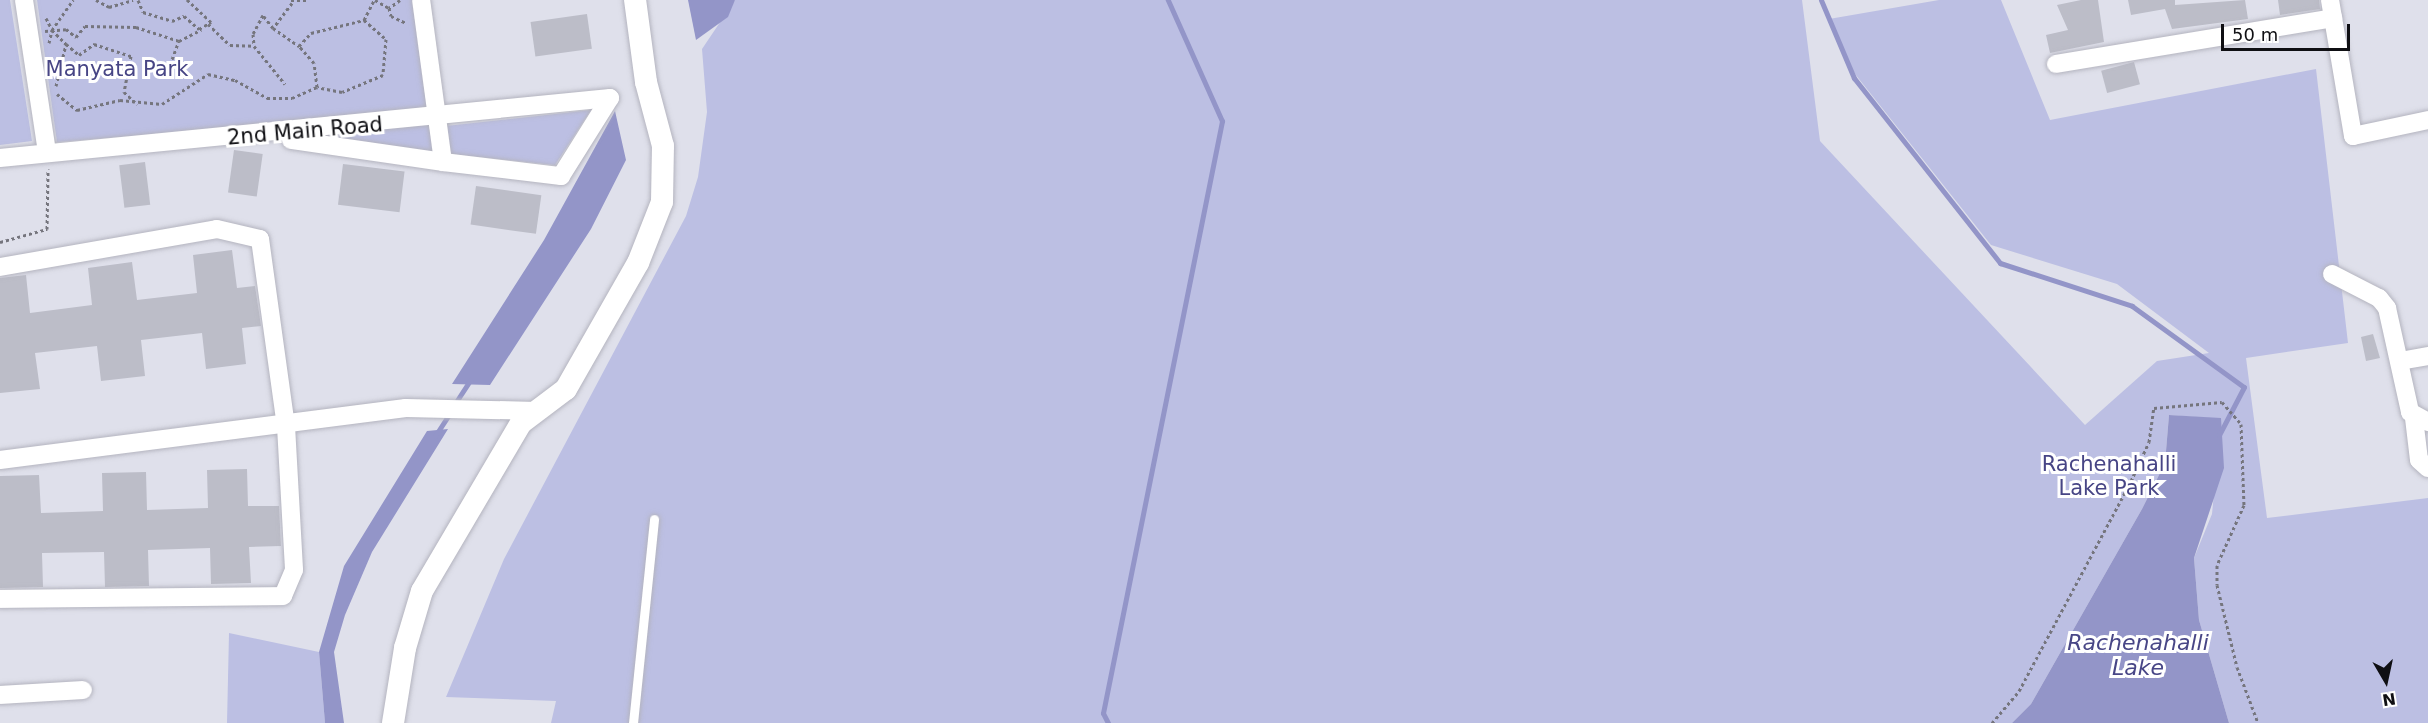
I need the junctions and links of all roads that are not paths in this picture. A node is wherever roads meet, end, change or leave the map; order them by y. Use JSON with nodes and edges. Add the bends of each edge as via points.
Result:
{"nodes":[{"id":1,"x":24,"y":0,"type":"edge"},
{"id":2,"x":421,"y":0,"type":"edge"},
{"id":3,"x":636,"y":0,"type":"edge"},
{"id":4,"x":2331,"y":9,"type":"edge"},
{"id":5,"x":2056,"y":64,"type":"dead end"},
{"id":6,"x":437,"y":119,"type":"junction"},
{"id":7,"x":2428,"y":120,"type":"edge"},
{"id":8,"x":262,"y":136,"type":"junction"},
{"id":9,"x":48,"y":152,"type":"junction"},
{"id":10,"x":0,"y":158,"type":"edge"},
{"id":11,"x":443,"y":162,"type":"junction"},
{"id":12,"x":0,"y":267,"type":"edge"},
{"id":13,"x":2332,"y":274,"type":"dead end"},
{"id":14,"x":2428,"y":356,"type":"edge"},
{"id":15,"x":2400,"y":361,"type":"junction"},
{"id":16,"x":537,"y":411,"type":"junction"},
{"id":17,"x":2421,"y":420,"type":"edge"},
{"id":18,"x":286,"y":426,"type":"junction"},
{"id":19,"x":0,"y":460,"type":"edge"},
{"id":20,"x":2428,"y":468,"type":"edge"},
{"id":21,"x":654,"y":519,"type":"dead end"},
{"id":22,"x":0,"y":599,"type":"edge"},
{"id":23,"x":83,"y":690,"type":"dead end"},
{"id":24,"x":0,"y":695,"type":"edge"},
{"id":25,"x":393,"y":723,"type":"edge"},
{"id":26,"x":633,"y":723,"type":"edge"}],
"edges":[{"from":1,"to":9,"type":"street"},
{"from":2,"to":6,"type":"street"},
{"from":3,"to":16,"type":"street","via":[[651,106],[663,146],[662,202],[638,263],[566,389]]},
{"from":4,"to":5,"type":"street"},
{"from":4,"to":7,"type":"street","via":[[2353,136]]},
{"from":6,"to":8,"type":"street","name":"2nd Main Road"},
{"from":6,"to":11,"type":"street"},
{"from":6,"to":11,"type":"street","name":"2nd Main Road","via":[[610,99],[561,176]]},
{"from":8,"to":9,"type":"street","name":"2nd Main Road"},
{"from":8,"to":11,"type":"street"},
{"from":9,"to":10,"type":"street","name":"2nd Main Road"},
{"from":12,"to":18,"type":"street","via":[[217,229],[260,239]]},
{"from":13,"to":15,"type":"street","via":[[2379,298],[2387,308]]},
{"from":14,"to":15,"type":"street"},
{"from":15,"to":17,"type":"street"},
{"from":16,"to":18,"type":"street","via":[[406,408]]},
{"from":16,"to":25,"type":"street","via":[[521,423],[422,591],[405,648]]},
{"from":17,"to":20,"type":"street","via":[[2419,460]]},
{"from":18,"to":19,"type":"street"},
{"from":18,"to":22,"type":"street","via":[[294,570],[283,596]]},
{"from":21,"to":26,"type":"lane"},
{"from":23,"to":24,"type":"street"}]}
